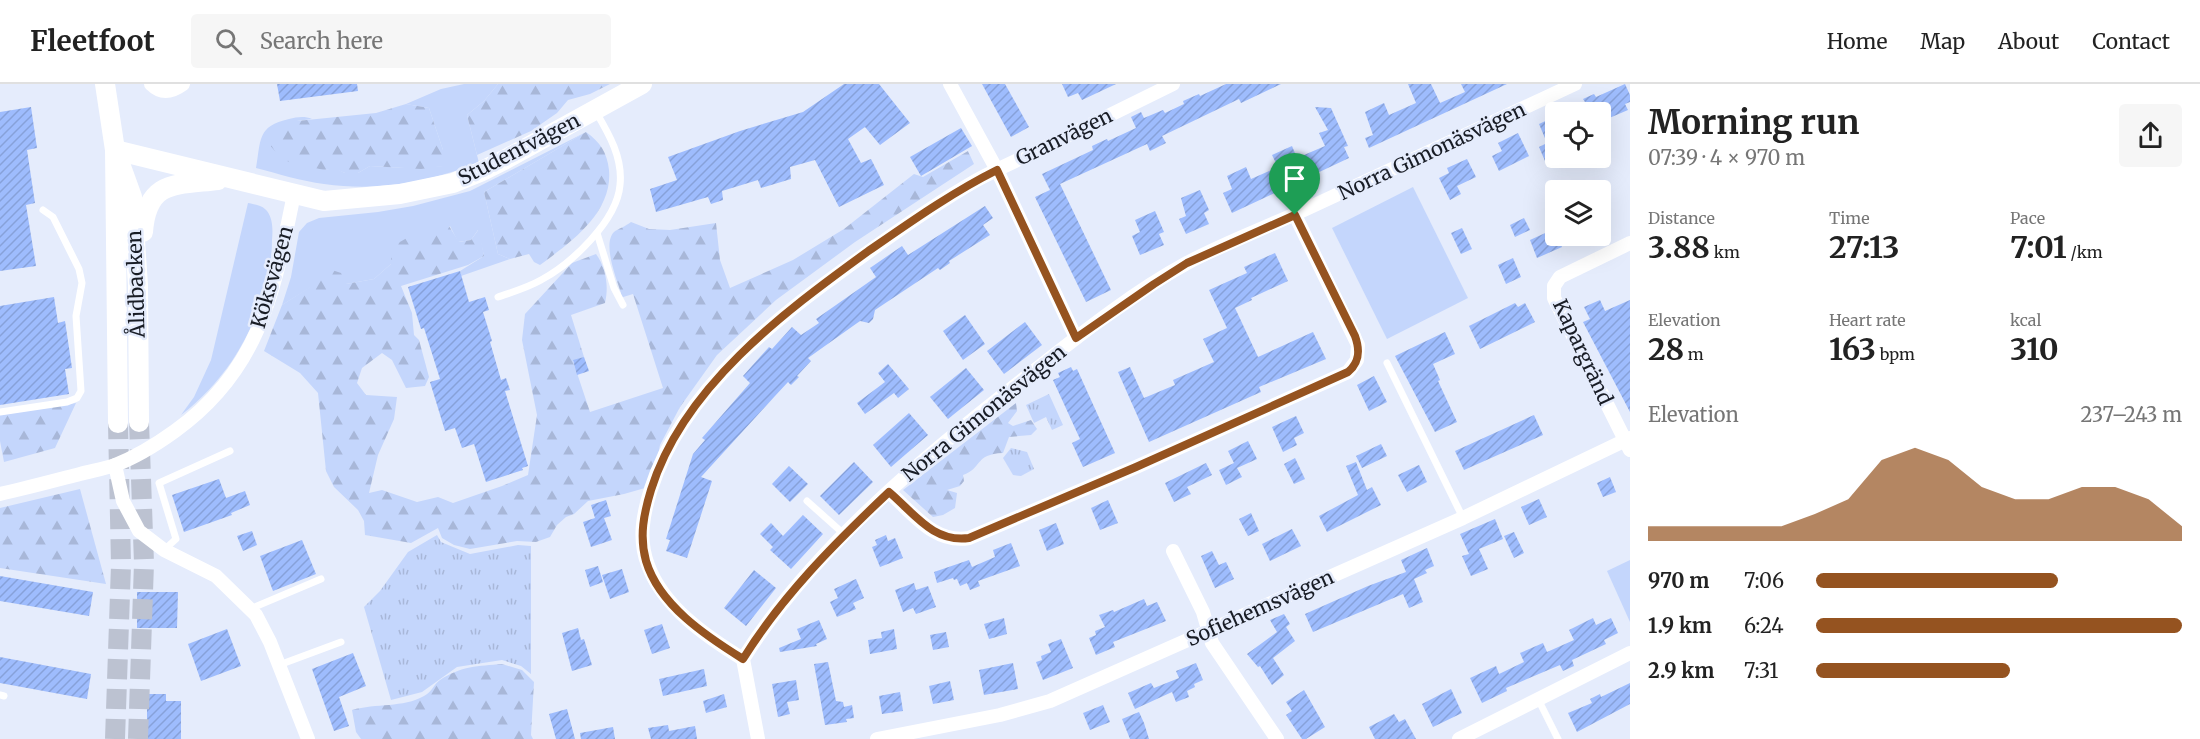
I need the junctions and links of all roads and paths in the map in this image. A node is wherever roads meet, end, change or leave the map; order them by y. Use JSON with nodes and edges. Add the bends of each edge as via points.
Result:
{"nodes":[{"id":1,"x":105,"y":84,"type":"edge"},
{"id":2,"x":151,"y":84,"type":"edge"},
{"id":3,"x":183,"y":84,"type":"edge"},
{"id":4,"x":642,"y":84,"type":"edge"},
{"id":5,"x":950,"y":84,"type":"edge"},
{"id":6,"x":1173,"y":84,"type":"edge"},
{"id":7,"x":1575,"y":84,"type":"edge"},
{"id":8,"x":594,"y":110,"type":"junction"},
{"id":9,"x":115,"y":150,"type":"junction"},
{"id":10,"x":997,"y":170,"type":"junction"},
{"id":11,"x":230,"y":179,"type":"junction"},
{"id":12,"x":294,"y":194,"type":"junction"},
{"id":13,"x":43,"y":210,"type":"dead end"},
{"id":14,"x":1295,"y":215,"type":"junction"},
{"id":15,"x":597,"y":233,"type":"junction"},
{"id":16,"x":1630,"y":243,"type":"edge"},
{"id":17,"x":138,"y":285,"type":"junction"},
{"id":18,"x":498,"y":297,"type":"dead end"},
{"id":19,"x":623,"y":305,"type":"dead end"},
{"id":20,"x":1076,"y":338,"type":"junction"},
{"id":21,"x":1387,"y":363,"type":"dead end"},
{"id":22,"x":0,"y":412,"type":"edge"},
{"id":23,"x":139,"y":422,"type":"tunnel mouth"},
{"id":24,"x":118,"y":423,"type":"tunnel mouth"},
{"id":25,"x":1628,"y":443,"type":"edge"},
{"id":26,"x":230,"y":451,"type":"dead end"},
{"id":27,"x":115,"y":465,"type":"junction"},
{"id":28,"x":889,"y":492,"type":"junction"},
{"id":29,"x":0,"y":495,"type":"edge"},
{"id":30,"x":807,"y":501,"type":"dead end"},
{"id":31,"x":1463,"y":518,"type":"junction"},
{"id":32,"x":845,"y":535,"type":"junction"},
{"id":33,"x":164,"y":550,"type":"junction"},
{"id":34,"x":1173,"y":551,"type":"dead end"},
{"id":35,"x":321,"y":579,"type":"dead end"},
{"id":36,"x":250,"y":609,"type":"junction"},
{"id":37,"x":1208,"y":631,"type":"junction"},
{"id":38,"x":341,"y":642,"type":"dead end"},
{"id":39,"x":1630,"y":653,"type":"edge"},
{"id":40,"x":743,"y":659,"type":"junction"},
{"id":41,"x":279,"y":665,"type":"junction"},
{"id":42,"x":1538,"y":699,"type":"junction"},
{"id":43,"x":308,"y":739,"type":"edge"},
{"id":44,"x":758,"y":739,"type":"edge"},
{"id":45,"x":877,"y":739,"type":"edge"},
{"id":46,"x":1277,"y":739,"type":"edge"},
{"id":47,"x":1459,"y":739,"type":"edge"},
{"id":48,"x":1558,"y":739,"type":"edge"}],
"edges":[{"from":1,"to":9,"type":"main road","name":"Ålidbacken"},
{"from":2,"to":3,"type":"street","via":[[165,91]]},
{"from":4,"to":8,"type":"main road","name":"Studentvägen"},
{"from":5,"to":10,"type":"street"},
{"from":6,"to":10,"type":"street","name":"Granvägen"},
{"from":7,"to":14,"type":"street","name":"Norra Gimonäsvägen"},
{"from":8,"to":12,"type":"main road","name":"Studentvägen","via":[[504,160],[453,183],[400,194],[324,201]]},
{"from":8,"to":15,"type":"lane","name":"Studentvägen","via":[[615,148],[621,183],[617,201]]},
{"from":9,"to":11,"type":"main road","name":"Studentvägen"},
{"from":9,"to":17,"type":"main road","name":"Ålidbacken","via":[[132,197]]},
{"from":9,"to":24,"type":"main road","name":"Ålidbacken"},
{"from":10,"to":20,"type":"street"},
{"from":10,"to":40,"type":"street","name":"Granvägen","via":[[903,227],[813,291],[747,348],[691,411],[661,460],[643,523],[647,563],[661,590],[682,613]]},
{"from":11,"to":12,"type":"main road","name":"Studentvägen"},
{"from":11,"to":17,"type":"main road","name":"Studentvägen","via":[[173,185],[151,200],[144,218]]},
{"from":12,"to":27,"type":"street","name":"Köksvägen","via":[[280,267],[267,309],[243,361],[185,424]]},
{"from":13,"to":22,"type":"lane","via":[[53,217],[79,269],[82,284],[76,316],[81,390],[77,398],[67,402]]},
{"from":14,"to":20,"type":"street","name":"Norra Gimonäsvägen","via":[[1187,263]]},
{"from":14,"to":28,"type":"street","via":[[1355,336],[1357,360],[1348,372],[969,538],[935,534]]},
{"from":15,"to":18,"type":"lane","name":"Studentvägen","via":[[555,271]]},
{"from":15,"to":19,"type":"lane"},
{"from":16,"to":25,"type":"street","name":"Kapargränd","via":[[1560,277],[1554,286],[1554,298]]},
{"from":17,"to":23,"type":"main road","name":"Ålidbacken"},
{"from":20,"to":28,"type":"street","name":"Norra Gimonäsvägen","via":[[988,406]]},
{"from":21,"to":31,"type":"lane"},
{"from":25,"to":31,"type":"street","name":"Sofiehemsvägen"},
{"from":26,"to":33,"type":"lane","via":[[159,483],[176,538]]},
{"from":27,"to":29,"type":"street","name":"Köksvägen"},
{"from":27,"to":33,"type":"street","via":[[131,518],[139,531]]},
{"from":28,"to":32,"type":"street","name":"Norra Gimonäsvägen"},
{"from":30,"to":32,"type":"lane"},
{"from":31,"to":37,"type":"street","name":"Sofiehemsvägen"},
{"from":32,"to":40,"type":"street","name":"Norra Gimonäsvägen","via":[[795,588]]},
{"from":33,"to":36,"type":"street","via":[[216,576]]},
{"from":34,"to":37,"type":"street","via":[[1203,612]]},
{"from":35,"to":36,"type":"lane"},
{"from":36,"to":41,"type":"street","via":[[263,627]]},
{"from":37,"to":45,"type":"street","name":"Sofiehemsvägen","via":[[1027,709]]},
{"from":37,"to":46,"type":"street","via":[[1212,643]]},
{"from":38,"to":41,"type":"lane"},
{"from":39,"to":42,"type":"street"},
{"from":40,"to":44,"type":"street"},
{"from":41,"to":43,"type":"street"},
{"from":42,"to":47,"type":"street"},
{"from":42,"to":48,"type":"lane"}]}
